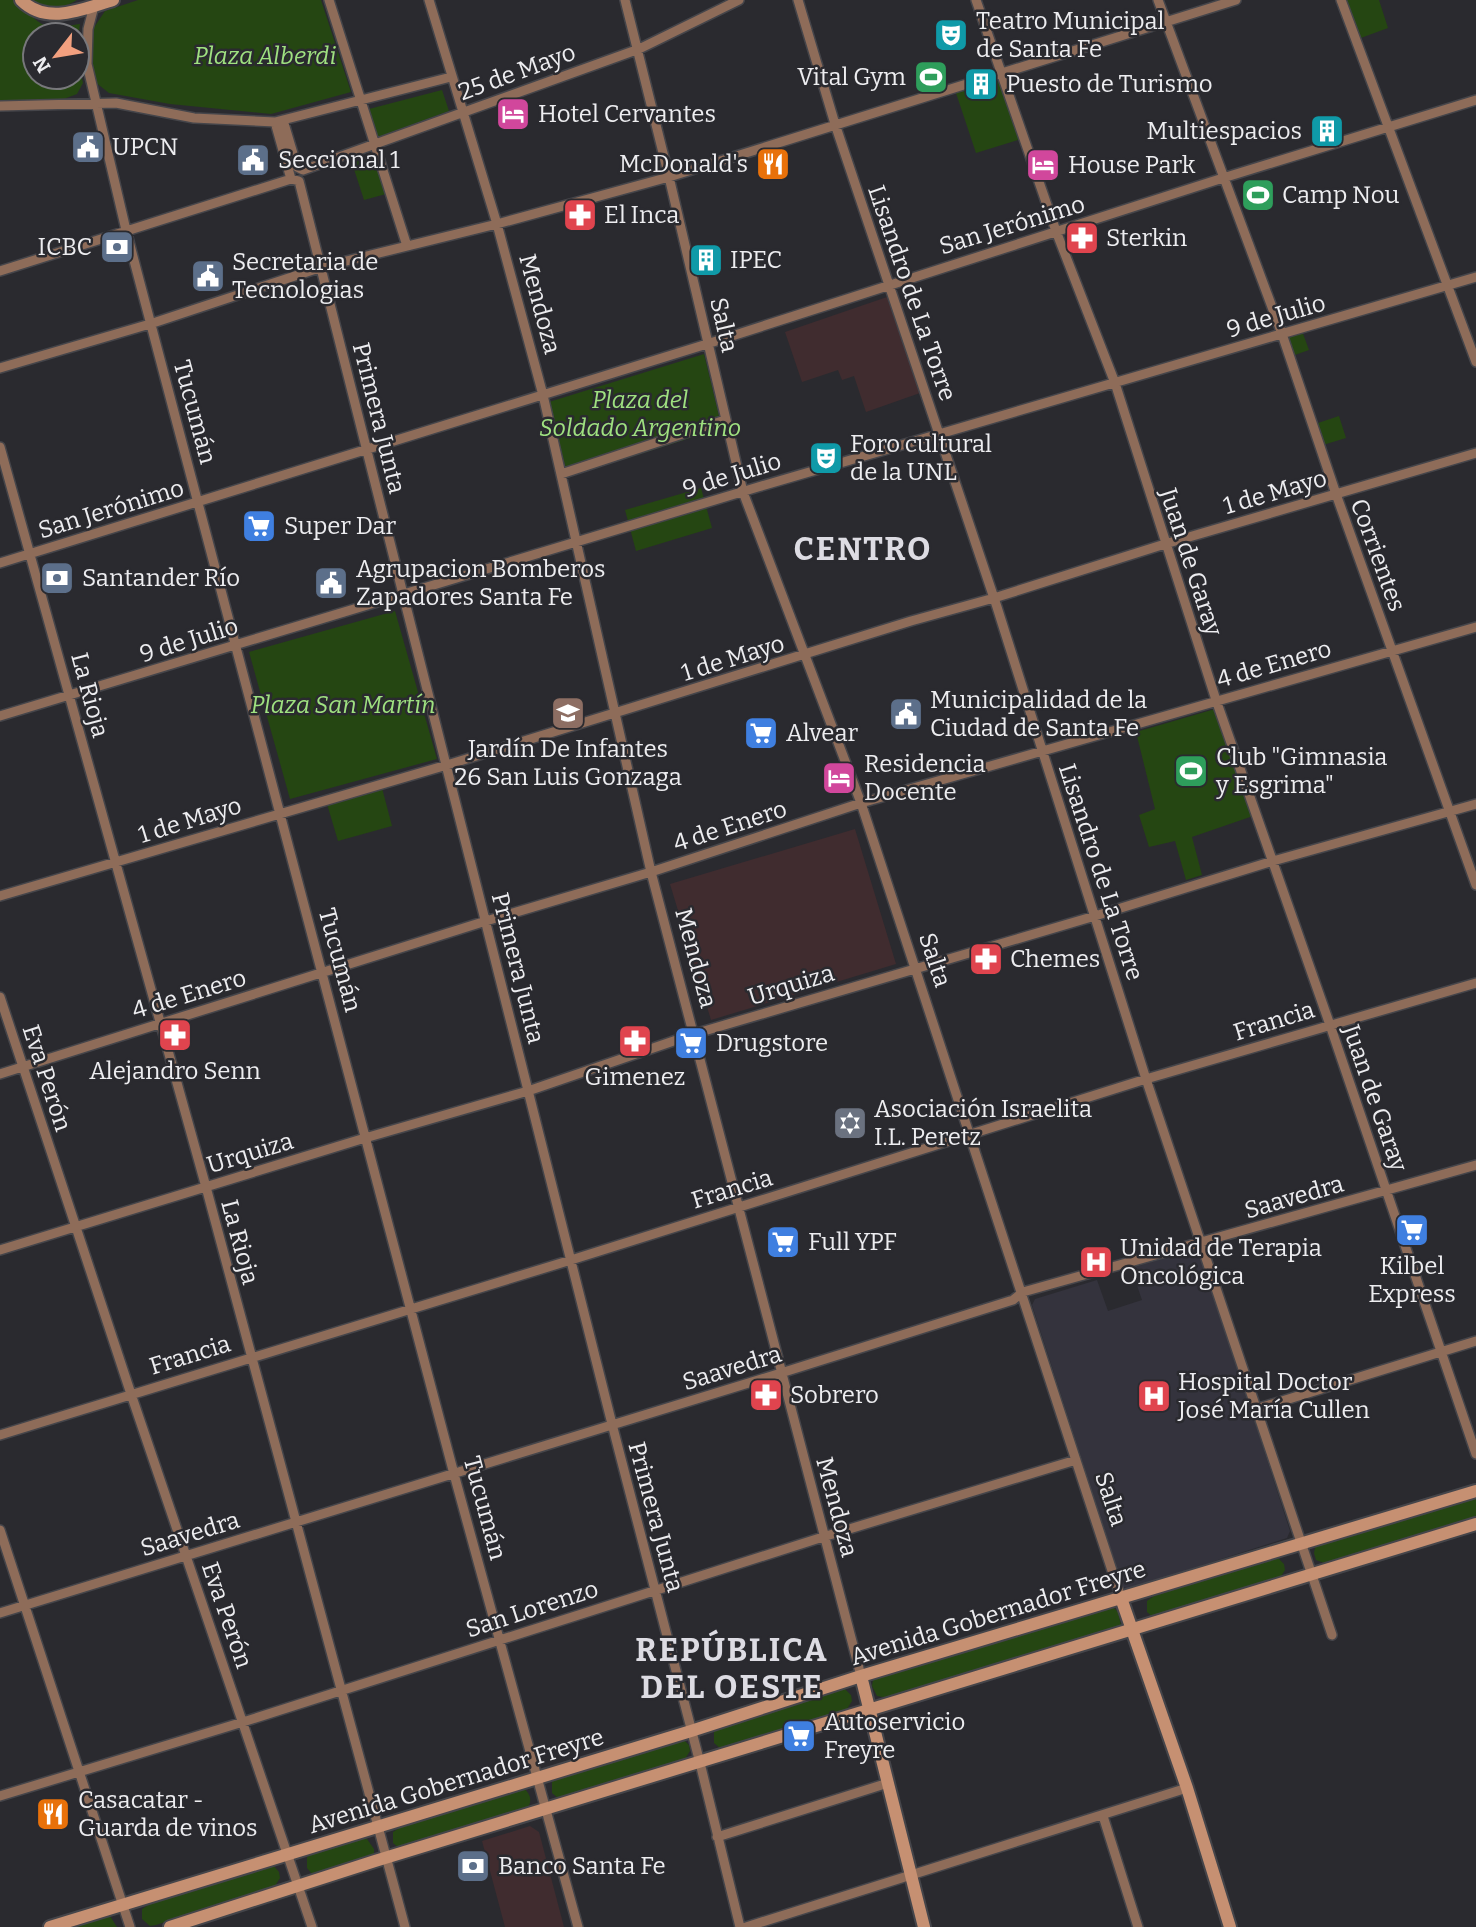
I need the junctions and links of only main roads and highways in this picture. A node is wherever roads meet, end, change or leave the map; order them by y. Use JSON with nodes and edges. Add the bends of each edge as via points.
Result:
{"nodes":[{"id":1,"x":21,"y":0,"type":"edge"},
{"id":2,"x":113,"y":0,"type":"edge"},
{"id":3,"x":94,"y":3,"type":"edge"},
{"id":4,"x":1476,"y":1491,"type":"edge"},
{"id":5,"x":1476,"y":1524,"type":"edge"},
{"id":6,"x":1121,"y":1598,"type":"junction"},
{"id":7,"x":1133,"y":1630,"type":"junction"},
{"id":8,"x":860,"y":1676,"type":"junction"},
{"id":9,"x":870,"y":1710,"type":"junction"},
{"id":10,"x":50,"y":1927,"type":"edge"},
{"id":11,"x":170,"y":1927,"type":"edge"},
{"id":12,"x":924,"y":1927,"type":"edge"},
{"id":13,"x":1230,"y":1927,"type":"edge"}],
"edges":[{"from":1,"to":3,"type":"main road","via":[[34,10],[51,14]]},
{"from":2,"to":3,"type":"main road"},
{"from":4,"to":6,"type":"main road","name":"Avenida Gobernador Freyre"},
{"from":5,"to":7,"type":"main road"},
{"from":6,"to":7,"type":"main road","name":"Salta"},
{"from":6,"to":8,"type":"main road","name":"Avenida Gobernador Freyre"},
{"from":7,"to":9,"type":"main road"},
{"from":7,"to":13,"type":"main road","name":"Salta"},
{"from":8,"to":9,"type":"main road","name":"Mendoza"},
{"from":8,"to":10,"type":"main road","name":"Avenida Gobernador Freyre"},
{"from":9,"to":11,"type":"main road"},
{"from":9,"to":12,"type":"main road","name":"Mendoza"}]}
